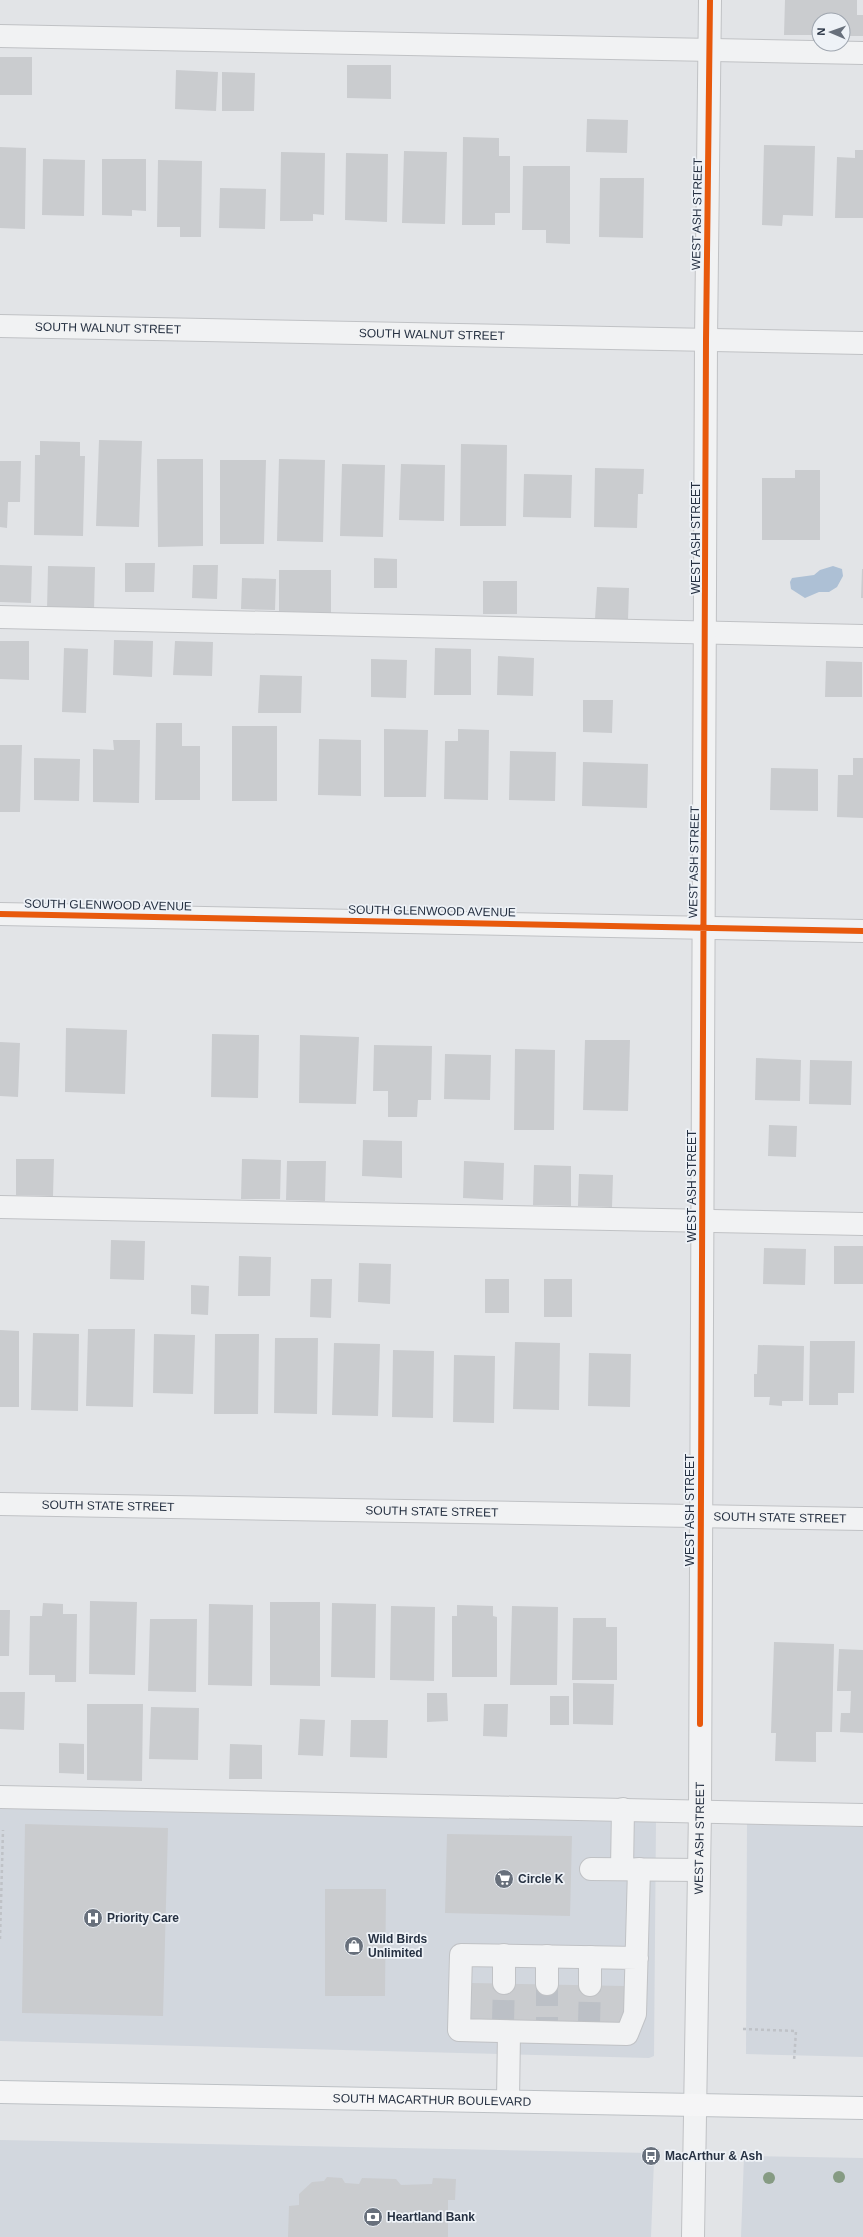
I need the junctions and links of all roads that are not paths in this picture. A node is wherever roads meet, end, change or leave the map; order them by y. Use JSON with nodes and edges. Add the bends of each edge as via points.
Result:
{"nodes":[{"id":1,"x":710,"y":0,"type":"edge"},
{"id":2,"x":0,"y":36,"type":"edge"},
{"id":3,"x":710,"y":50,"type":"junction"},
{"id":4,"x":863,"y":53,"type":"edge"},
{"id":5,"x":0,"y":326,"type":"edge"},
{"id":6,"x":706,"y":340,"type":"junction"},
{"id":7,"x":863,"y":343,"type":"edge"},
{"id":8,"x":0,"y":617,"type":"edge"},
{"id":9,"x":707,"y":633,"type":"junction"},
{"id":10,"x":863,"y":636,"type":"edge"},
{"id":11,"x":0,"y":914,"type":"edge"},
{"id":12,"x":705,"y":928,"type":"junction"},
{"id":13,"x":863,"y":930,"type":"edge"},
{"id":14,"x":0,"y":1207,"type":"edge"},
{"id":15,"x":703,"y":1220,"type":"junction"},
{"id":16,"x":863,"y":1224,"type":"edge"},
{"id":17,"x":0,"y":1504,"type":"edge"},
{"id":18,"x":700,"y":1516,"type":"junction"},
{"id":19,"x":863,"y":1519,"type":"edge"},
{"id":20,"x":0,"y":1797,"type":"edge"},
{"id":21,"x":623,"y":1809,"type":"junction"},
{"id":22,"x":700,"y":1811,"type":"junction"},
{"id":23,"x":863,"y":1815,"type":"edge"},
{"id":24,"x":591,"y":1869,"type":"dead end"},
{"id":25,"x":630,"y":1869,"type":"junction"},
{"id":26,"x":699,"y":1870,"type":"junction"},
{"id":27,"x":504,"y":1956,"type":"junction"},
{"id":28,"x":547,"y":1956,"type":"junction"},
{"id":29,"x":590,"y":1957,"type":"junction"},
{"id":30,"x":637,"y":1958,"type":"junction"},
{"id":31,"x":504,"y":1984,"type":"tunnel mouth"},
{"id":32,"x":547,"y":1984,"type":"tunnel mouth"},
{"id":33,"x":590,"y":1985,"type":"tunnel mouth"},
{"id":34,"x":505,"y":2028,"type":"junction"},
{"id":35,"x":0,"y":2092,"type":"edge"},
{"id":36,"x":508,"y":2100,"type":"junction"},
{"id":37,"x":696,"y":2104,"type":"junction"},
{"id":38,"x":863,"y":2108,"type":"edge"},
{"id":39,"x":693,"y":2237,"type":"edge"}],
"edges":[{"from":1,"to":3,"type":"street","name":"WEST ASH STREET"},
{"from":2,"to":3,"type":"street"},
{"from":3,"to":4,"type":"street"},
{"from":3,"to":6,"type":"street","name":"WEST ASH STREET"},
{"from":5,"to":6,"type":"street","name":"SOUTH WALNUT STREET"},
{"from":6,"to":7,"type":"street","name":"SOUTH WALNUT STREET"},
{"from":6,"to":9,"type":"street","name":"WEST ASH STREET"},
{"from":8,"to":9,"type":"street"},
{"from":9,"to":10,"type":"street"},
{"from":9,"to":12,"type":"street","name":"WEST ASH STREET"},
{"from":11,"to":12,"type":"street","name":"SOUTH GLENWOOD AVENUE"},
{"from":12,"to":13,"type":"street","name":"SOUTH GLENWOOD AVENUE"},
{"from":12,"to":15,"type":"street","name":"WEST ASH STREET"},
{"from":14,"to":15,"type":"street"},
{"from":15,"to":16,"type":"street"},
{"from":15,"to":18,"type":"street","name":"WEST ASH STREET"},
{"from":17,"to":18,"type":"street","name":"SOUTH STATE STREET"},
{"from":18,"to":19,"type":"street","name":"SOUTH STATE STREET"},
{"from":18,"to":22,"type":"street","name":"WEST ASH STREET"},
{"from":20,"to":21,"type":"street"},
{"from":21,"to":22,"type":"street"},
{"from":21,"to":25,"type":"street"},
{"from":22,"to":23,"type":"street"},
{"from":22,"to":26,"type":"street","name":"WEST ASH STREET"},
{"from":24,"to":25,"type":"street"},
{"from":25,"to":26,"type":"street"},
{"from":25,"to":30,"type":"street"},
{"from":26,"to":37,"type":"street","name":"WEST ASH STREET"},
{"from":27,"to":28,"type":"street"},
{"from":27,"to":31,"type":"street"},
{"from":27,"to":34,"type":"street","via":[[461,1955],[459,2030]]},
{"from":28,"to":29,"type":"street"},
{"from":28,"to":32,"type":"street"},
{"from":29,"to":30,"type":"street"},
{"from":29,"to":33,"type":"street"},
{"from":30,"to":34,"type":"street","via":[[635,2014],[627,2034],[589,2029]]},
{"from":34,"to":36,"type":"street"},
{"from":35,"to":36,"type":"main road","name":"SOUTH MACARTHUR BOULEVARD"},
{"from":36,"to":37,"type":"main road","name":"SOUTH MACARTHUR BOULEVARD"},
{"from":37,"to":38,"type":"main road","name":"SOUTH MACARTHUR BOULEVARD"},
{"from":37,"to":39,"type":"street","name":"WEST ASH STREET"}]}
